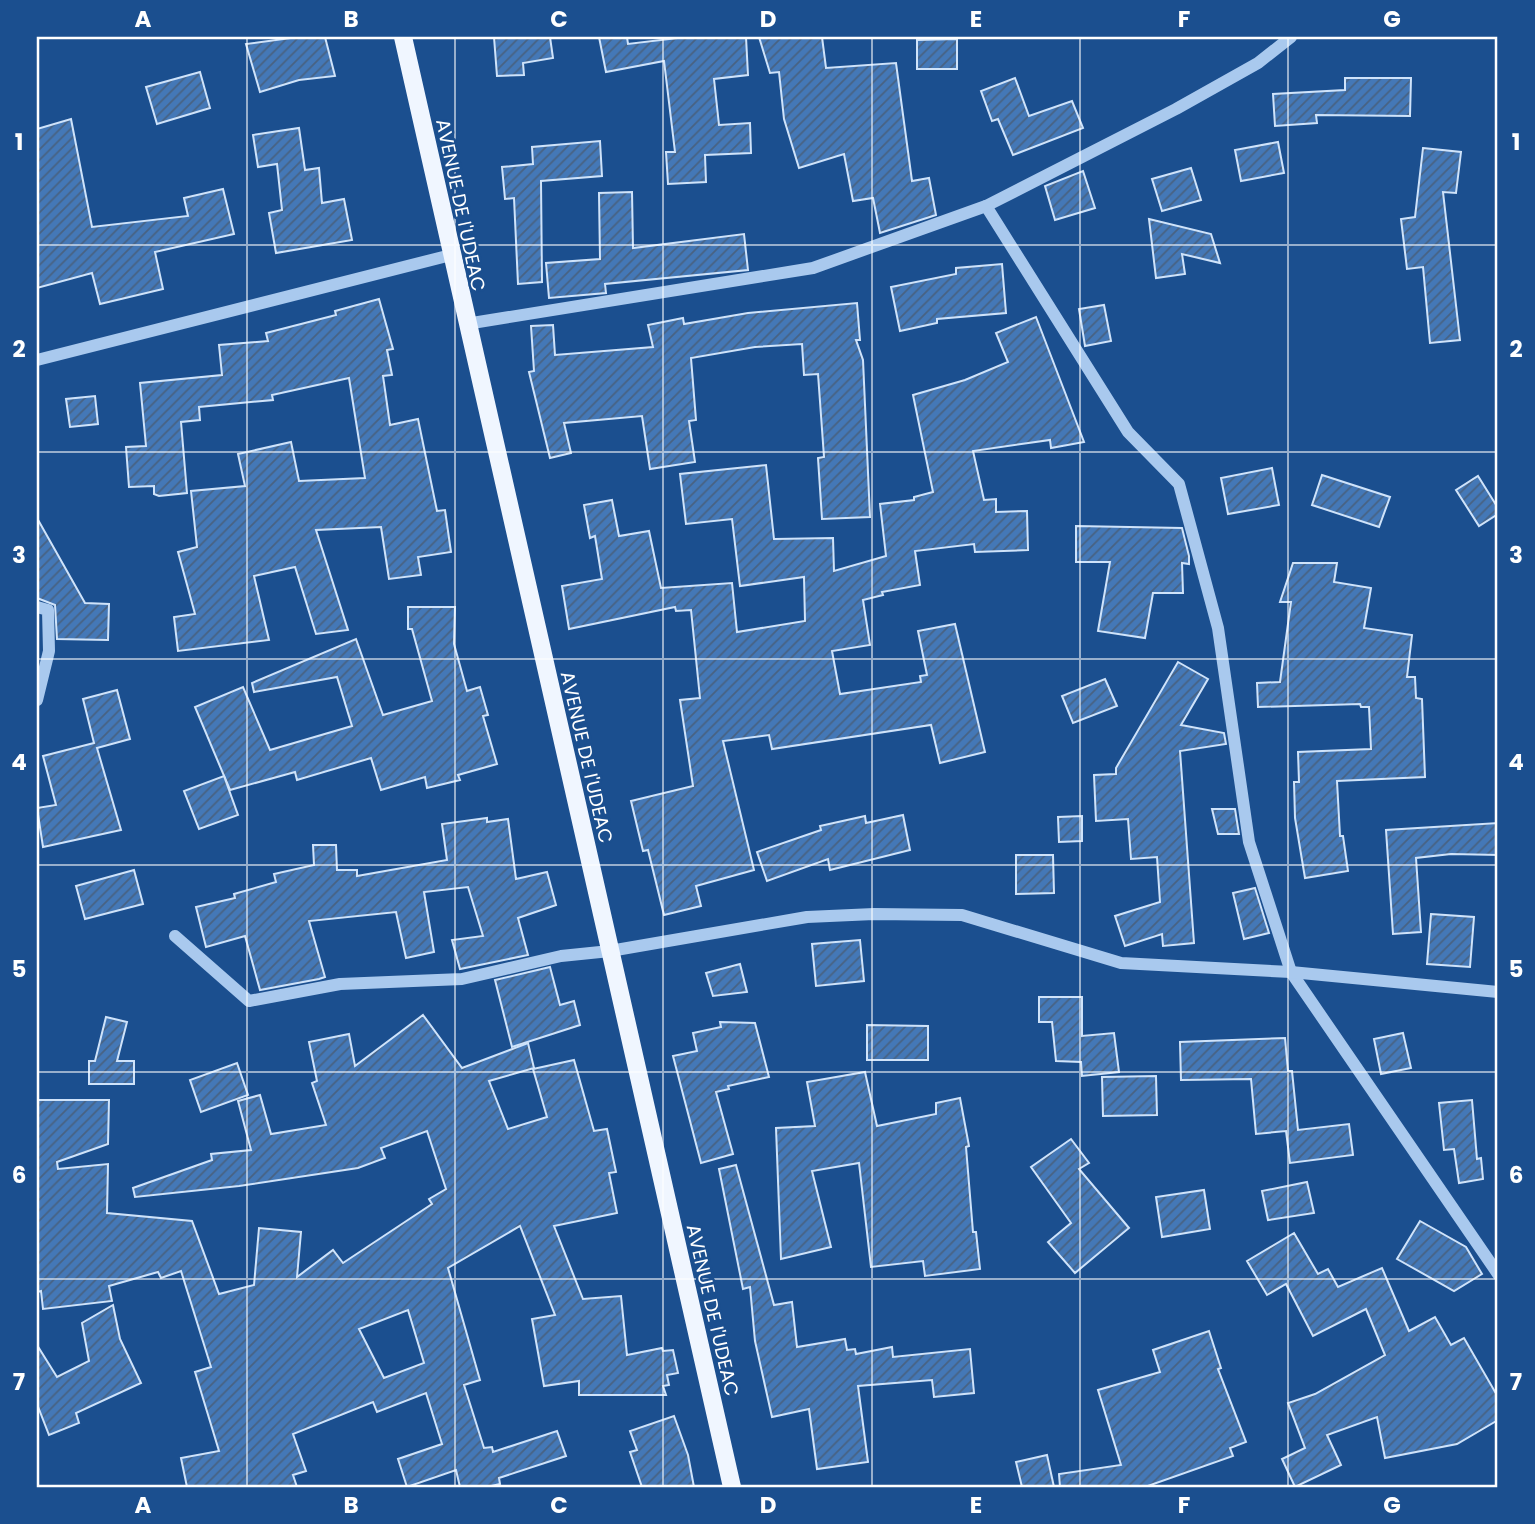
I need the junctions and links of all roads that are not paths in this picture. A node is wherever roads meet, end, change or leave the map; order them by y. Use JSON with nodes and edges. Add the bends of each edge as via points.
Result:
{"nodes":[{"id":1,"x":403,"y":37,"type":"edge"},
{"id":2,"x":1291,"y":37,"type":"edge"},
{"id":3,"x":986,"y":206,"type":"junction"},
{"id":4,"x":451,"y":255,"type":"junction"},
{"id":5,"x":466,"y":324,"type":"junction"},
{"id":6,"x":37,"y":360,"type":"edge"},
{"id":7,"x":37,"y":607,"type":"edge"},
{"id":8,"x":37,"y":700,"type":"edge"},
{"id":9,"x":175,"y":936,"type":"dead end"},
{"id":10,"x":610,"y":951,"type":"junction"},
{"id":11,"x":1291,"y":972,"type":"junction"},
{"id":12,"x":1498,"y":992,"type":"edge"},
{"id":13,"x":1498,"y":1274,"type":"edge"},
{"id":14,"x":732,"y":1487,"type":"edge"}],
"edges":[{"from":1,"to":4,"type":"main road","name":"AVENUE DE I'UDEAC"},
{"from":2,"to":3,"type":"street","via":[[1258,63],[1176,109]]},
{"from":3,"to":5,"type":"street","via":[[813,268]]},
{"from":3,"to":11,"type":"street","via":[[1128,432],[1179,484],[1218,628],[1249,842]]},
{"from":4,"to":5,"type":"main road","name":"AVENUE DE I'UDEAC"},
{"from":4,"to":6,"type":"street"},
{"from":5,"to":10,"type":"main road","name":"AVENUE DE I'UDEAC"},
{"from":7,"to":8,"type":"street","via":[[48,610],[49,651]]},
{"from":9,"to":10,"type":"street","via":[[249,1001],[340,984],[461,979],[561,956]]},
{"from":10,"to":11,"type":"street","via":[[807,917],[962,915],[1121,963]]},
{"from":10,"to":14,"type":"main road","name":"AVENUE DE I'UDEAC"},
{"from":11,"to":12,"type":"street"},
{"from":11,"to":13,"type":"street"}]}
